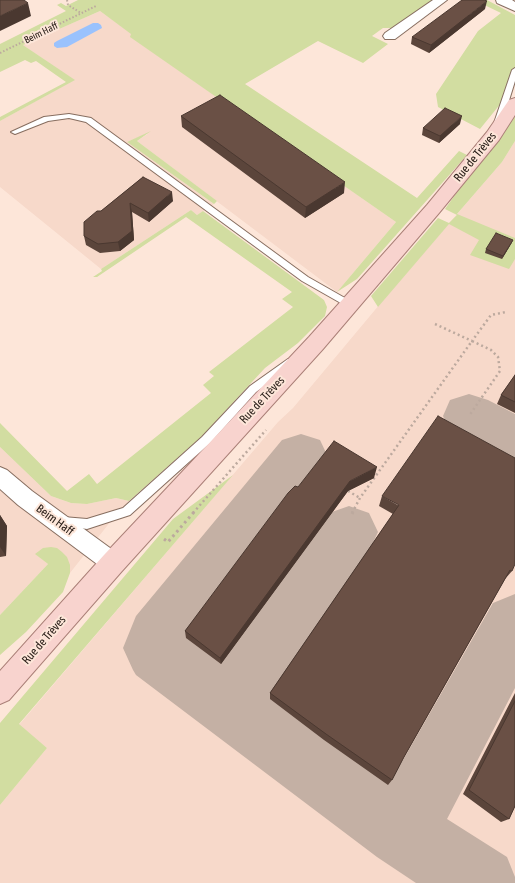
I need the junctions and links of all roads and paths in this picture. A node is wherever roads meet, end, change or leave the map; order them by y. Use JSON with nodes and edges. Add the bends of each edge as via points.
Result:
{"nodes":[{"id":1,"x":67,"y":0,"type":"edge"},
{"id":2,"x":441,"y":0,"type":"edge"},
{"id":3,"x":502,"y":0,"type":"edge"},
{"id":4,"x":96,"y":6,"type":"dead end"},
{"id":5,"x":515,"y":7,"type":"edge"},
{"id":6,"x":81,"y":13,"type":"junction"},
{"id":7,"x":390,"y":36,"type":"dead end"},
{"id":8,"x":0,"y":52,"type":"edge"},
{"id":9,"x":515,"y":70,"type":"edge"},
{"id":10,"x":515,"y":103,"type":"edge"},
{"id":11,"x":15,"y":132,"type":"dead end"},
{"id":12,"x":494,"y":136,"type":"junction"},
{"id":13,"x":349,"y":304,"type":"junction"},
{"id":14,"x":506,"y":312,"type":"dead end"},
{"id":15,"x":435,"y":324,"type":"dead end"},
{"id":16,"x":472,"y":341,"type":"junction"},
{"id":17,"x":316,"y":343,"type":"junction"},
{"id":18,"x":469,"y":416,"type":"dead end"},
{"id":19,"x":0,"y":476,"type":"edge"},
{"id":20,"x":348,"y":491,"type":"edge"},
{"id":21,"x":360,"y":498,"type":"junction"},
{"id":22,"x":352,"y":514,"type":"dead end"},
{"id":23,"x":55,"y":521,"type":"junction"},
{"id":24,"x":113,"y":563,"type":"junction"},
{"id":25,"x":0,"y":691,"type":"edge"}],
"edges":[{"from":1,"to":6,"type":"path","via":[[68,5]]},
{"from":2,"to":7,"type":"street"},
{"from":3,"to":5,"type":"street"},
{"from":4,"to":6,"type":"path","name":"Beim Haff"},
{"from":6,"to":8,"type":"path","name":"Beim Haff"},
{"from":9,"to":12,"type":"lane"},
{"from":10,"to":12,"type":"main road","name":"Rue de Trèves"},
{"from":11,"to":13,"type":"lane","via":[[47,119],[70,116],[88,120],[305,279]]},
{"from":12,"to":13,"type":"main road","name":"Rue de Trèves"},
{"from":13,"to":17,"type":"main road","name":"Rue de Trèves"},
{"from":14,"to":16,"type":"path","via":[[491,315]]},
{"from":15,"to":16,"type":"path"},
{"from":16,"to":18,"type":"path","via":[[491,350],[498,357],[500,371]]},
{"from":16,"to":21,"type":"path"},
{"from":17,"to":23,"type":"lane","via":[[253,389],[206,440],[126,512],[87,524]]},
{"from":17,"to":24,"type":"main road","name":"Rue de Trèves"},
{"from":19,"to":23,"type":"street","name":"Beim Haff"},
{"from":20,"to":21,"type":"path"},
{"from":21,"to":22,"type":"path"},
{"from":23,"to":24,"type":"street","name":"Beim Haff"},
{"from":24,"to":25,"type":"main road","name":"Rue de Trèves"}]}
